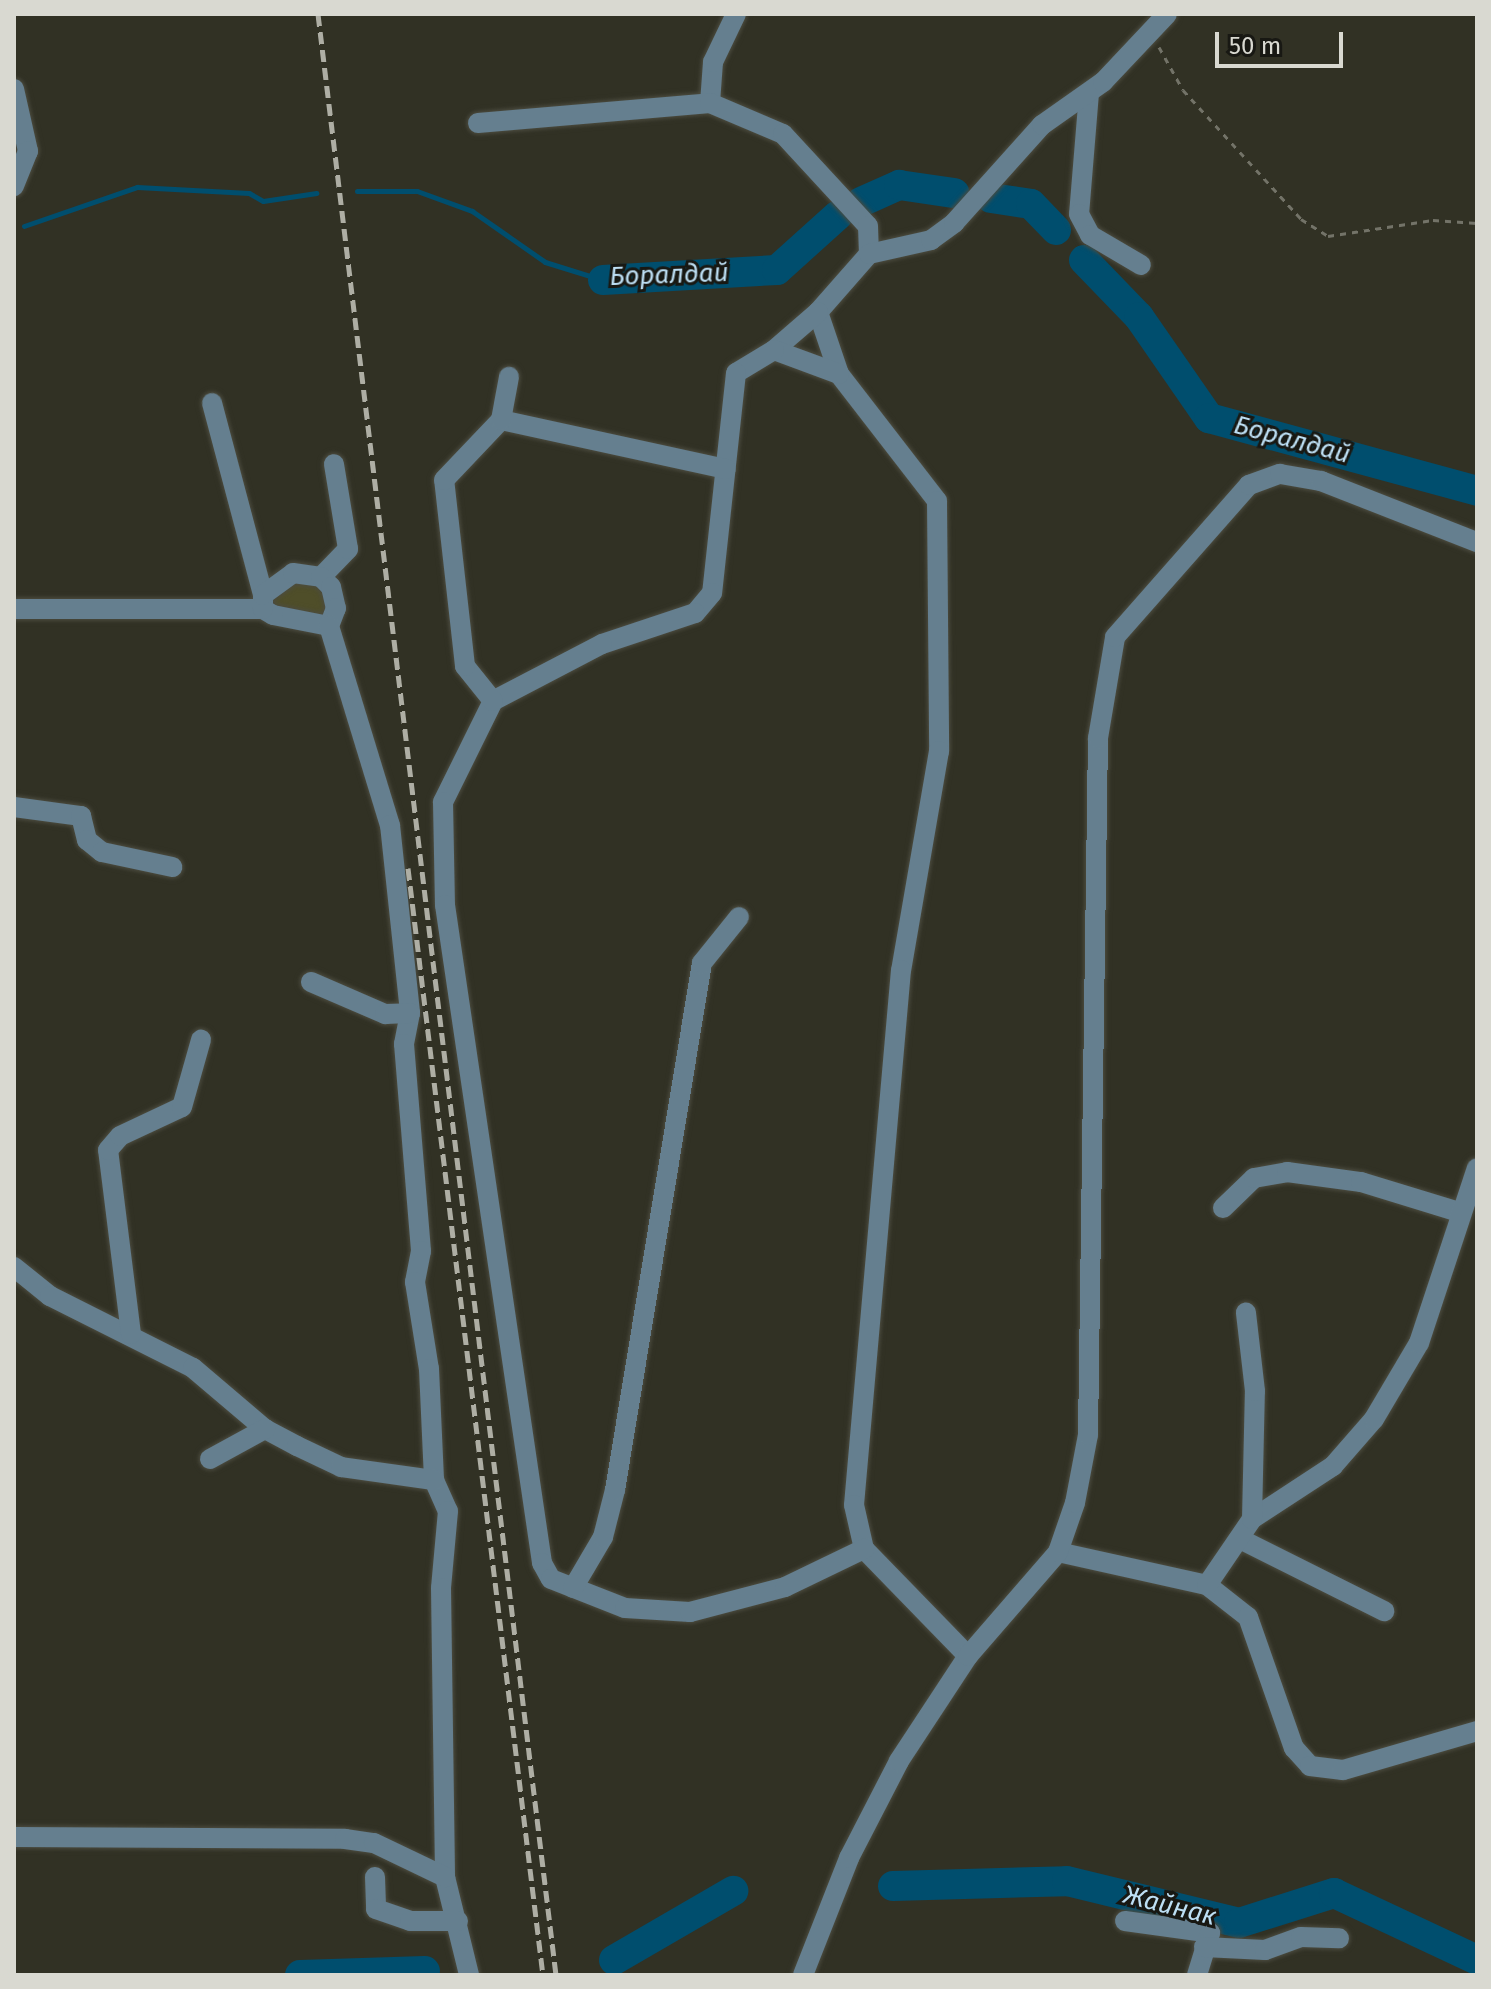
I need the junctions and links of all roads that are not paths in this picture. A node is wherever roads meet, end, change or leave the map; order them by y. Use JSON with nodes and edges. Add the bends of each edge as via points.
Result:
{"nodes":[{"id":1,"x":736,"y":14,"type":"edge"},
{"id":2,"x":1167,"y":14,"type":"edge"},
{"id":3,"x":14,"y":89,"type":"edge"},
{"id":4,"x":1089,"y":93,"type":"junction"},
{"id":5,"x":710,"y":103,"type":"junction"},
{"id":6,"x":478,"y":123,"type":"dead end"},
{"id":7,"x":14,"y":186,"type":"edge"},
{"id":8,"x":869,"y":254,"type":"junction"},
{"id":9,"x":1141,"y":265,"type":"dead end"},
{"id":10,"x":818,"y":312,"type":"junction"},
{"id":11,"x":774,"y":350,"type":"junction"},
{"id":12,"x":839,"y":374,"type":"junction"},
{"id":13,"x":509,"y":377,"type":"dead end"},
{"id":14,"x":212,"y":403,"type":"dead end"},
{"id":15,"x":501,"y":420,"type":"junction"},
{"id":16,"x":334,"y":464,"type":"dead end"},
{"id":17,"x":726,"y":469,"type":"junction"},
{"id":18,"x":1477,"y":542,"type":"edge"},
{"id":19,"x":321,"y":577,"type":"junction"},
{"id":20,"x":263,"y":602,"type":"junction"},
{"id":21,"x":14,"y":609,"type":"edge"},
{"id":22,"x":329,"y":626,"type":"junction"},
{"id":23,"x":493,"y":701,"type":"junction"},
{"id":24,"x":14,"y":807,"type":"edge"},
{"id":25,"x":172,"y":867,"type":"dead end"},
{"id":26,"x":739,"y":917,"type":"dead end"},
{"id":27,"x":311,"y":982,"type":"dead end"},
{"id":28,"x":410,"y":1013,"type":"junction"},
{"id":29,"x":201,"y":1040,"type":"dead end"},
{"id":30,"x":1477,"y":1168,"type":"edge"},
{"id":31,"x":1223,"y":1208,"type":"dead end"},
{"id":32,"x":1459,"y":1212,"type":"junction"},
{"id":33,"x":14,"y":1267,"type":"edge"},
{"id":34,"x":1246,"y":1313,"type":"dead end"},
{"id":35,"x":131,"y":1334,"type":"junction"},
{"id":36,"x":265,"y":1429,"type":"junction"},
{"id":37,"x":210,"y":1459,"type":"dead end"},
{"id":38,"x":434,"y":1480,"type":"junction"},
{"id":39,"x":1252,"y":1519,"type":"junction"},
{"id":40,"x":1244,"y":1541,"type":"junction"},
{"id":41,"x":864,"y":1549,"type":"junction"},
{"id":42,"x":1058,"y":1552,"type":"junction"},
{"id":43,"x":1207,"y":1585,"type":"junction"},
{"id":44,"x":573,"y":1588,"type":"junction"},
{"id":45,"x":1384,"y":1611,"type":"dead end"},
{"id":46,"x":968,"y":1656,"type":"junction"},
{"id":47,"x":1477,"y":1731,"type":"edge"},
{"id":48,"x":14,"y":1837,"type":"edge"},
{"id":49,"x":375,"y":1877,"type":"dead end"},
{"id":50,"x":445,"y":1877,"type":"junction"},
{"id":51,"x":458,"y":1921,"type":"junction"},
{"id":52,"x":1125,"y":1921,"type":"dead end"},
{"id":53,"x":1339,"y":1938,"type":"dead end"},
{"id":54,"x":1204,"y":1947,"type":"junction"},
{"id":55,"x":469,"y":1975,"type":"edge"},
{"id":56,"x":803,"y":1975,"type":"edge"},
{"id":57,"x":1197,"y":1975,"type":"edge"}],
"edges":[{"from":1,"to":5,"type":"street","via":[[713,62]]},
{"from":2,"to":4,"type":"street"},
{"from":3,"to":7,"type":"street","via":[[28,151]]},
{"from":4,"to":8,"type":"street","via":[[1042,125],[954,223],[931,240]]},
{"from":4,"to":9,"type":"street","via":[[1079,214],[1090,235]]},
{"from":5,"to":6,"type":"street"},
{"from":5,"to":8,"type":"street","via":[[783,134],[868,226]]},
{"from":8,"to":10,"type":"street"},
{"from":10,"to":11,"type":"street"},
{"from":10,"to":12,"type":"street"},
{"from":11,"to":12,"type":"street"},
{"from":11,"to":17,"type":"street","via":[[736,373]]},
{"from":12,"to":41,"type":"street","via":[[937,501],[939,751],[901,970],[854,1505]]},
{"from":13,"to":15,"type":"street"},
{"from":14,"to":20,"type":"street"},
{"from":15,"to":17,"type":"street"},
{"from":15,"to":23,"type":"street","via":[[444,480],[465,666]]},
{"from":16,"to":19,"type":"street","via":[[348,549]]},
{"from":17,"to":23,"type":"street","via":[[712,593],[695,613],[602,644]]},
{"from":18,"to":42,"type":"street","via":[[1321,481],[1280,474],[1249,485],[1115,637],[1098,738],[1088,1435]]},
{"from":19,"to":20,"type":"street","via":[[278,577]]},
{"from":19,"to":22,"type":"street","via":[[336,608]]},
{"from":20,"to":21,"type":"street"},
{"from":20,"to":22,"type":"street"},
{"from":22,"to":28,"type":"street","via":[[390,825]]},
{"from":23,"to":44,"type":"street","via":[[443,802],[445,905],[542,1563],[551,1579]]},
{"from":24,"to":25,"type":"street","via":[[81,816],[87,840],[102,852]]},
{"from":26,"to":44,"type":"street","via":[[702,963],[615,1490],[603,1537]]},
{"from":27,"to":28,"type":"street","via":[[385,1014]]},
{"from":28,"to":38,"type":"street","via":[[404,1044],[421,1251],[415,1282],[429,1369]]},
{"from":29,"to":35,"type":"street","via":[[182,1107],[120,1136],[108,1150]]},
{"from":30,"to":32,"type":"street"},
{"from":31,"to":32,"type":"street","via":[[1254,1178],[1287,1172],[1361,1182]]},
{"from":32,"to":39,"type":"street","via":[[1419,1343],[1374,1419],[1333,1466]]},
{"from":33,"to":35,"type":"street","via":[[50,1296]]},
{"from":34,"to":39,"type":"street","via":[[1255,1391]]},
{"from":35,"to":36,"type":"street","via":[[193,1368]]},
{"from":36,"to":37,"type":"street"},
{"from":36,"to":38,"type":"street","via":[[341,1467]]},
{"from":38,"to":50,"type":"street","via":[[448,1511],[441,1588]]},
{"from":39,"to":40,"type":"street"},
{"from":40,"to":43,"type":"street"},
{"from":40,"to":45,"type":"street"},
{"from":41,"to":44,"type":"street","via":[[785,1587],[690,1612],[625,1608]]},
{"from":41,"to":46,"type":"street"},
{"from":42,"to":43,"type":"street"},
{"from":42,"to":46,"type":"street"},
{"from":43,"to":47,"type":"street","via":[[1248,1617],[1294,1748],[1310,1766],[1343,1770]]},
{"from":46,"to":56,"type":"street","via":[[899,1761]]},
{"from":48,"to":50,"type":"street","via":[[345,1839],[374,1843]]},
{"from":49,"to":51,"type":"street","via":[[376,1909],[410,1921]]},
{"from":50,"to":51,"type":"street"},
{"from":51,"to":55,"type":"street"},
{"from":52,"to":54,"type":"street","via":[[1210,1933]]},
{"from":53,"to":54,"type":"street","via":[[1301,1937],[1265,1950]]},
{"from":54,"to":57,"type":"street"}]}
